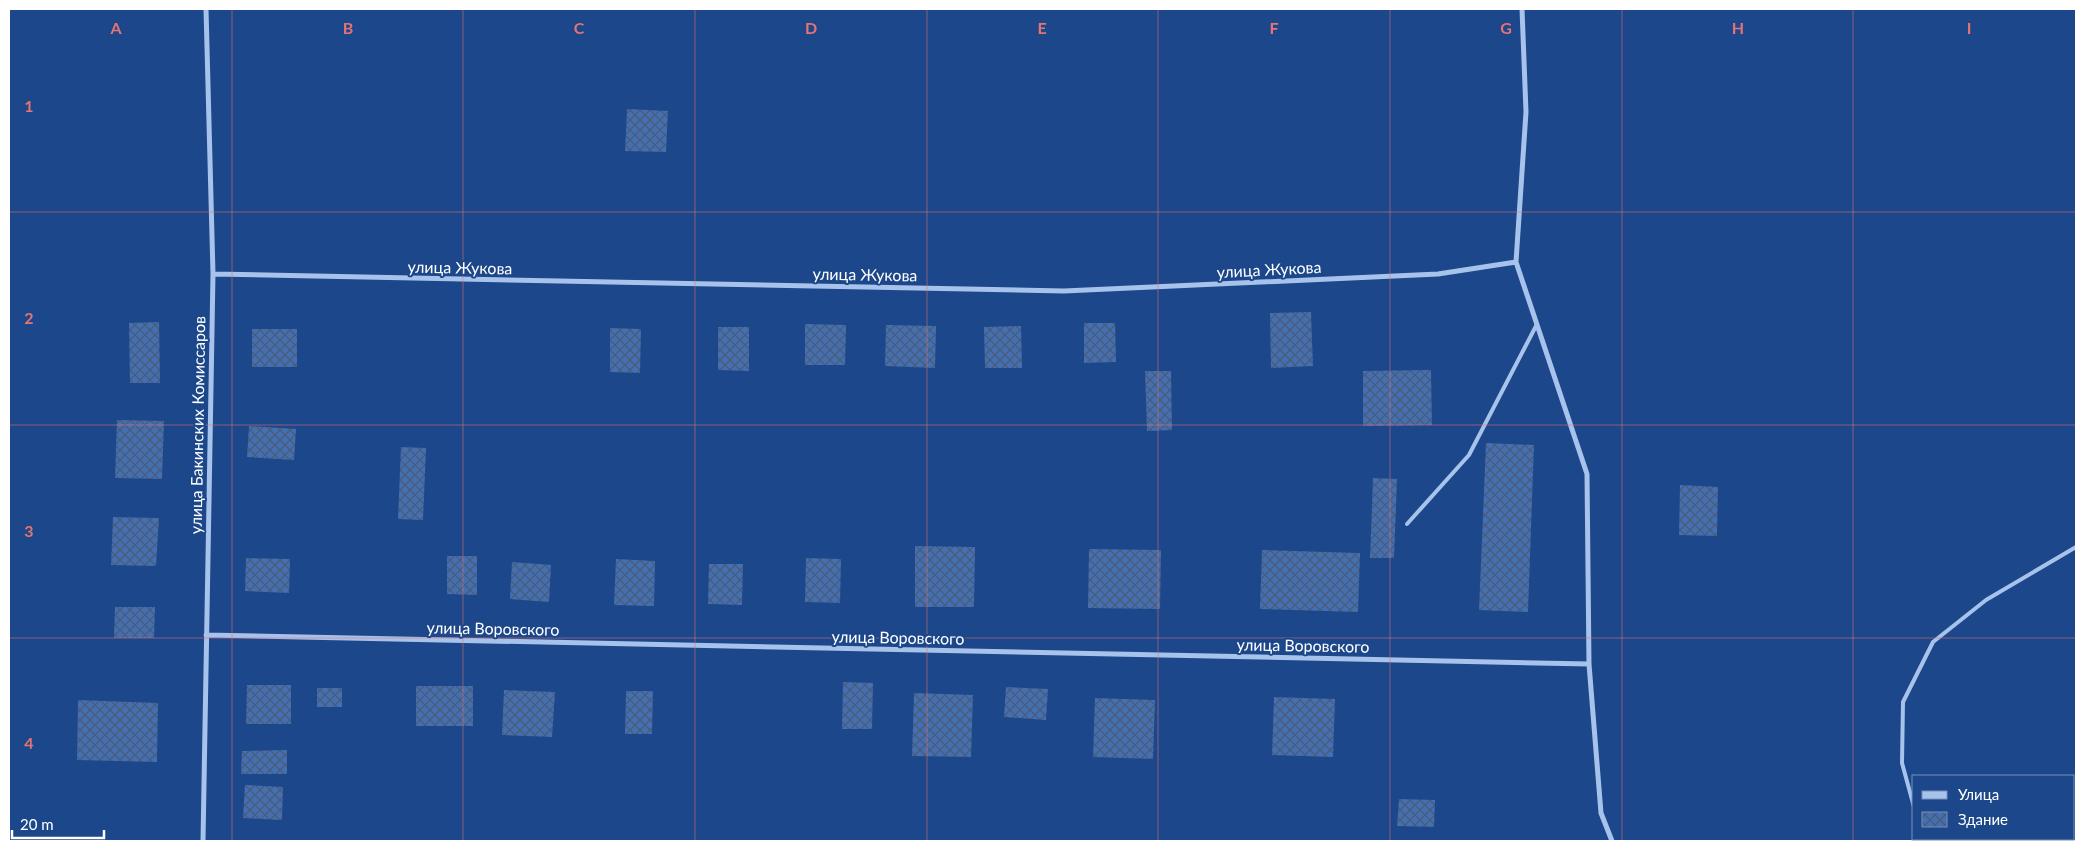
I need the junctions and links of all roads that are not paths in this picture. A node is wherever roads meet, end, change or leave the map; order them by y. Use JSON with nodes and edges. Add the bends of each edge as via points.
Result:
{"nodes":[{"id":1,"x":206,"y":9,"type":"edge"},
{"id":2,"x":1522,"y":9,"type":"edge"},
{"id":3,"x":1516,"y":262,"type":"junction"},
{"id":4,"x":213,"y":274,"type":"junction"},
{"id":5,"x":1537,"y":324,"type":"junction"},
{"id":6,"x":1407,"y":524,"type":"dead end"},
{"id":7,"x":2076,"y":547,"type":"edge"},
{"id":8,"x":206,"y":634,"type":"junction"},
{"id":9,"x":1589,"y":664,"type":"junction"},
{"id":10,"x":1912,"y":799,"type":"edge"},
{"id":11,"x":203,"y":841,"type":"edge"},
{"id":12,"x":1612,"y":841,"type":"edge"}],
"edges":[{"from":1,"to":4,"type":"street","name":"улица Бакинских Комиссаров"},
{"from":2,"to":3,"type":"street","via":[[1526,112]]},
{"from":3,"to":4,"type":"street","name":"улица Жукова","via":[[1438,274],[1064,291]]},
{"from":3,"to":5,"type":"street"},
{"from":4,"to":8,"type":"street","name":"улица Бакинских Комиссаров"},
{"from":5,"to":6,"type":"lane","via":[[1469,455]]},
{"from":5,"to":9,"type":"street","via":[[1587,474]]},
{"from":7,"to":10,"type":"lane","via":[[1986,600],[1933,642],[1903,702],[1902,763]]},
{"from":8,"to":9,"type":"street","name":"улица Воровского"},
{"from":8,"to":11,"type":"street","name":"улица Бакинских Комиссаров"},
{"from":9,"to":12,"type":"street","via":[[1601,812]]}]}
